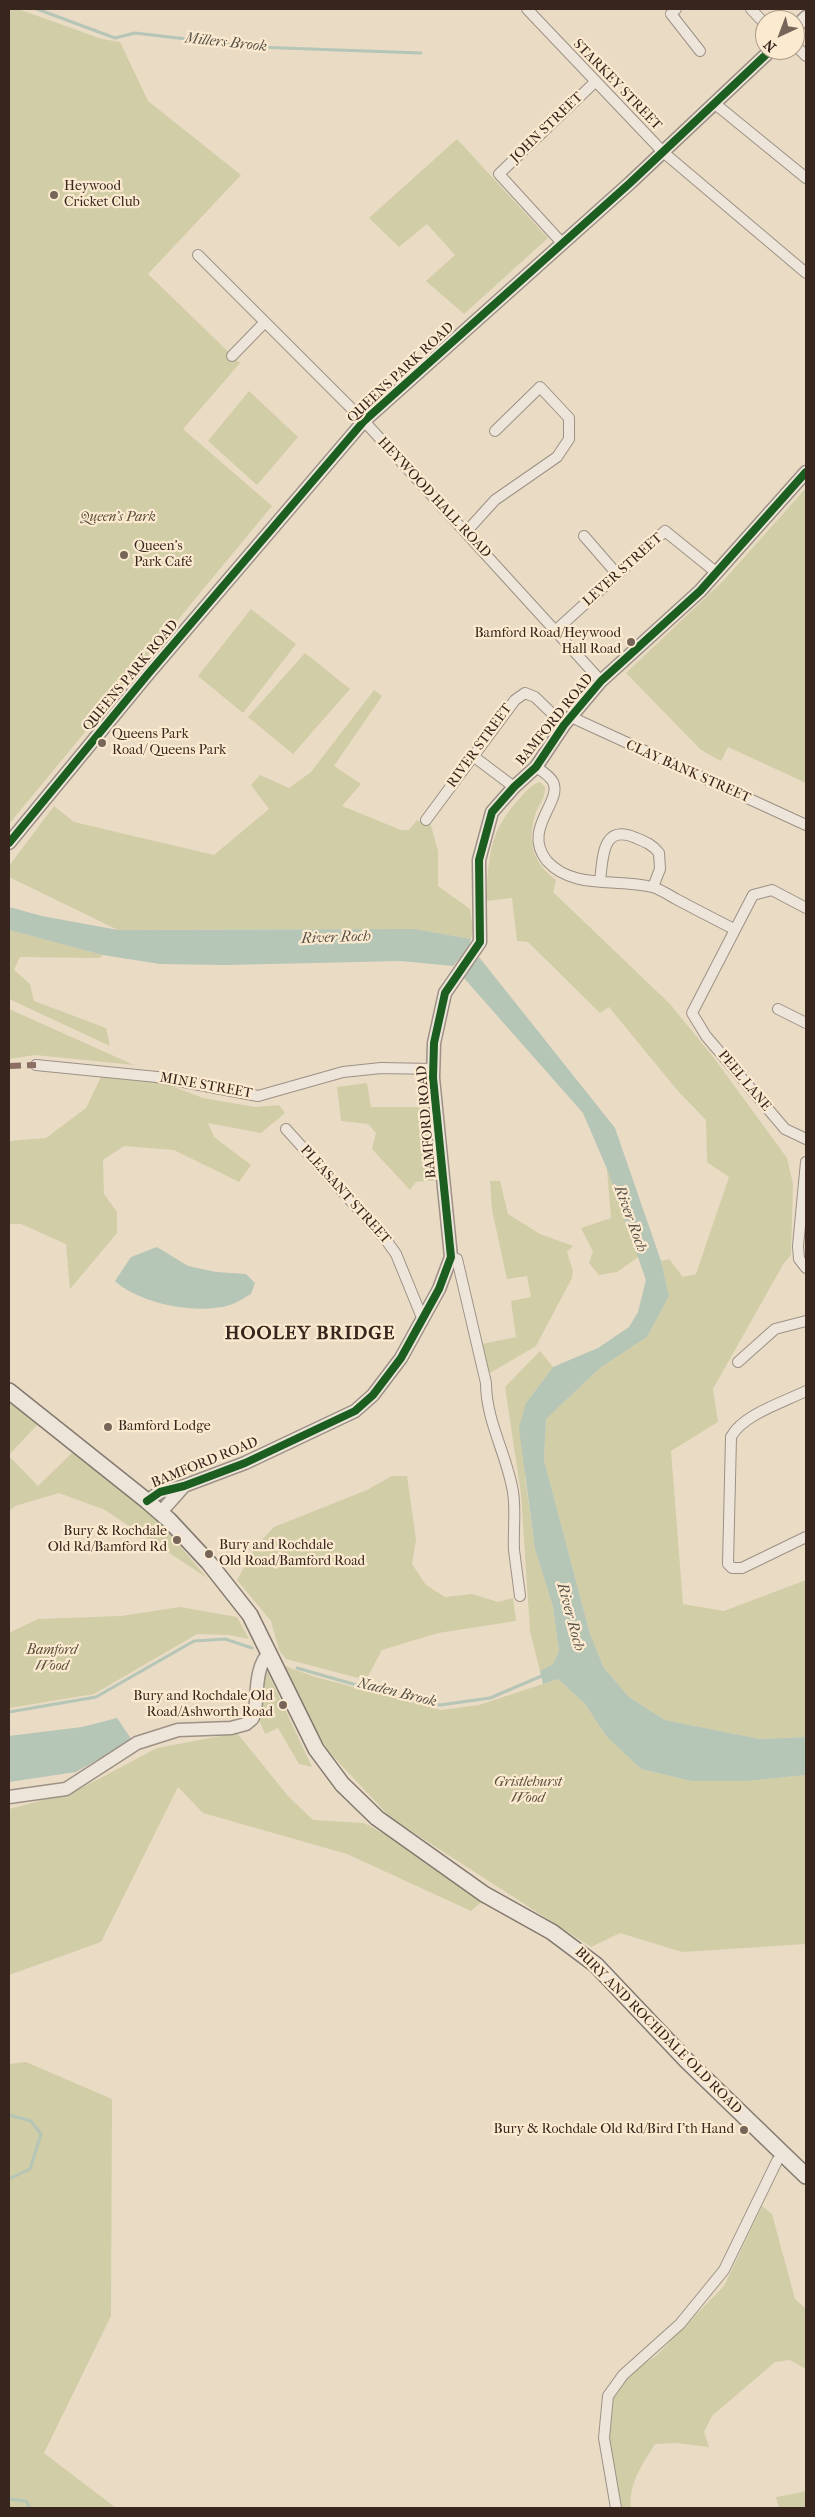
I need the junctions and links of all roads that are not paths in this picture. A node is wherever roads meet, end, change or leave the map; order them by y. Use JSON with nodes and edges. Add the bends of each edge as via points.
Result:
{"nodes":[{"id":1,"x":527,"y":9,"type":"edge"},
{"id":2,"x":676,"y":9,"type":"edge"},
{"id":3,"x":700,"y":51,"type":"dead end"},
{"id":4,"x":760,"y":60,"type":"edge"},
{"id":5,"x":596,"y":82,"type":"junction"},
{"id":6,"x":714,"y":103,"type":"junction"},
{"id":7,"x":663,"y":152,"type":"junction"},
{"id":8,"x":806,"y":178,"type":"edge"},
{"id":9,"x":562,"y":243,"type":"junction"},
{"id":10,"x":198,"y":255,"type":"dead end"},
{"id":11,"x":806,"y":273,"type":"edge"},
{"id":12,"x":265,"y":322,"type":"junction"},
{"id":13,"x":232,"y":356,"type":"dead end"},
{"id":14,"x":364,"y":421,"type":"junction"},
{"id":15,"x":495,"y":431,"type":"dead end"},
{"id":16,"x":806,"y":472,"type":"edge"},
{"id":17,"x":466,"y":532,"type":"junction"},
{"id":18,"x":584,"y":536,"type":"dead end"},
{"id":19,"x":717,"y":573,"type":"junction"},
{"id":20,"x":617,"y":574,"type":"junction"},
{"id":21,"x":554,"y":632,"type":"junction"},
{"id":22,"x":601,"y":681,"type":"junction"},
{"id":23,"x":567,"y":721,"type":"junction"},
{"id":24,"x":473,"y":756,"type":"junction"},
{"id":25,"x":536,"y":767,"type":"junction"},
{"id":26,"x":514,"y":787,"type":"junction"},
{"id":27,"x":426,"y":820,"type":"dead end"},
{"id":28,"x":806,"y":825,"type":"edge"},
{"id":29,"x":11,"y":840,"type":"edge"},
{"id":30,"x":600,"y":881,"type":"junction"},
{"id":31,"x":653,"y":887,"type":"junction"},
{"id":32,"x":806,"y":908,"type":"edge"},
{"id":33,"x":734,"y":929,"type":"junction"},
{"id":34,"x":778,"y":1009,"type":"dead end"},
{"id":35,"x":806,"y":1024,"type":"edge"},
{"id":36,"x":36,"y":1065,"type":"dead end"},
{"id":37,"x":433,"y":1068,"type":"junction"},
{"id":38,"x":286,"y":1129,"type":"dead end"},
{"id":39,"x":806,"y":1138,"type":"edge"},
{"id":40,"x":806,"y":1162,"type":"edge"},
{"id":41,"x":451,"y":1257,"type":"junction"},
{"id":42,"x":806,"y":1268,"type":"edge"},
{"id":43,"x":423,"y":1320,"type":"junction"},
{"id":44,"x":806,"y":1321,"type":"edge"},
{"id":45,"x":738,"y":1362,"type":"dead end"},
{"id":46,"x":806,"y":1391,"type":"edge"},
{"id":47,"x":9,"y":1392,"type":"edge"},
{"id":48,"x":184,"y":1486,"type":"junction"},
{"id":49,"x":147,"y":1501,"type":"junction"},
{"id":50,"x":161,"y":1512,"type":"junction"},
{"id":51,"x":806,"y":1537,"type":"edge"},
{"id":52,"x":520,"y":1596,"type":"dead end"},
{"id":53,"x":270,"y":1653,"type":"junction"},
{"id":54,"x":9,"y":1797,"type":"edge"},
{"id":55,"x":783,"y":2154,"type":"junction"},
{"id":56,"x":806,"y":2176,"type":"edge"},
{"id":57,"x":616,"y":2508,"type":"edge"}],
"edges":[{"from":1,"to":5,"type":"street","name":"STARKEY STREET"},
{"from":2,"to":3,"type":"street","via":[[671,14]]},
{"from":4,"to":6,"type":"street","name":"QUEENS PARK ROAD"},
{"from":5,"to":7,"type":"street","name":"STARKEY STREET"},
{"from":5,"to":9,"type":"street","name":"JOHN STREET","via":[[499,174]]},
{"from":6,"to":7,"type":"street","name":"QUEENS PARK ROAD"},
{"from":6,"to":8,"type":"street"},
{"from":7,"to":9,"type":"street","name":"QUEENS PARK ROAD"},
{"from":7,"to":11,"type":"street","name":"STARKEY STREET"},
{"from":9,"to":14,"type":"street","name":"QUEENS PARK ROAD"},
{"from":10,"to":12,"type":"street","name":"HEYWOOD HALL ROAD"},
{"from":12,"to":13,"type":"street"},
{"from":12,"to":14,"type":"street","name":"HEYWOOD HALL ROAD"},
{"from":14,"to":17,"type":"street","name":"HEYWOOD HALL ROAD"},
{"from":14,"to":29,"type":"street","name":"QUEENS PARK ROAD"},
{"from":15,"to":17,"type":"street","via":[[540,388],[570,418],[570,439],[557,457],[495,500]]},
{"from":16,"to":19,"type":"street","name":"BAMFORD ROAD"},
{"from":17,"to":21,"type":"street","name":"HEYWOOD HALL ROAD"},
{"from":18,"to":20,"type":"street"},
{"from":19,"to":20,"type":"street","name":"LEVER STREET","via":[[665,531]]},
{"from":19,"to":22,"type":"street","name":"BAMFORD ROAD"},
{"from":20,"to":21,"type":"street","name":"LEVER STREET"},
{"from":21,"to":22,"type":"street","name":"HEYWOOD HALL ROAD"},
{"from":22,"to":23,"type":"street","name":"BAMFORD ROAD"},
{"from":23,"to":24,"type":"street","name":"RIVER STREET","via":[[536,697],[525,693],[514,700]]},
{"from":23,"to":25,"type":"street","name":"BAMFORD ROAD"},
{"from":23,"to":28,"type":"street","name":"CLAY BANK STREET"},
{"from":24,"to":26,"type":"street"},
{"from":24,"to":27,"type":"street","name":"RIVER STREET"},
{"from":25,"to":26,"type":"street","name":"BAMFORD ROAD"},
{"from":25,"to":30,"type":"street","via":[[549,777],[555,787],[539,831],[546,860],[572,878]]},
{"from":26,"to":37,"type":"street","name":"BAMFORD ROAD","via":[[492,812],[479,860],[480,942],[445,993],[438,1018]]},
{"from":30,"to":31,"type":"street"},
{"from":30,"to":31,"type":"street","via":[[604,848],[613,836],[628,834],[648,842],[659,853],[660,869]]},
{"from":31,"to":33,"type":"street"},
{"from":32,"to":33,"type":"street","via":[[772,890],[753,895]]},
{"from":33,"to":39,"type":"street","name":"PEEL LANE","via":[[692,1013],[706,1036],[785,1129]]},
{"from":34,"to":35,"type":"street"},
{"from":36,"to":37,"type":"street","name":"MINE STREET","via":[[157,1078],[258,1096],[343,1072]]},
{"from":37,"to":41,"type":"street","name":"BAMFORD ROAD"},
{"from":38,"to":43,"type":"street","name":"PLEASANT STREET","via":[[386,1240],[396,1254]]},
{"from":40,"to":42,"type":"street","via":[[798,1246],[799,1259]]},
{"from":41,"to":43,"type":"street","name":"BAMFORD ROAD"},
{"from":41,"to":52,"type":"street","via":[[457,1259],[491,1417],[510,1480]]},
{"from":43,"to":48,"type":"street","name":"BAMFORD ROAD","via":[[373,1395],[355,1411],[245,1463]]},
{"from":44,"to":45,"type":"street","via":[[775,1329]]},
{"from":46,"to":51,"type":"street","via":[[748,1419],[736,1428],[731,1437],[728,1564],[732,1568],[742,1568]]},
{"from":47,"to":49,"type":"main road","name":"BURY AND ROCHDALE OLD ROAD"},
{"from":48,"to":49,"type":"street","name":"BAMFORD ROAD","via":[[160,1492]]},
{"from":48,"to":50,"type":"street","name":"BAMFORD ROAD"},
{"from":49,"to":50,"type":"main road","name":"BURY AND ROCHDALE OLD ROAD"},
{"from":50,"to":53,"type":"main road","name":"BURY AND ROCHDALE OLD ROAD","via":[[209,1563],[250,1614]]},
{"from":53,"to":54,"type":"street","via":[[261,1666],[255,1713],[246,1724],[231,1728],[178,1730],[137,1743],[66,1789]]},
{"from":53,"to":55,"type":"main road","name":"BURY AND ROCHDALE OLD ROAD","via":[[316,1749],[359,1801],[377,1818],[484,1894],[552,1932],[588,1959]]},
{"from":55,"to":56,"type":"main road","name":"BURY AND ROCHDALE OLD ROAD"},
{"from":55,"to":57,"type":"street","via":[[724,2270],[680,2324],[623,2375],[608,2396],[604,2438]]}]}
